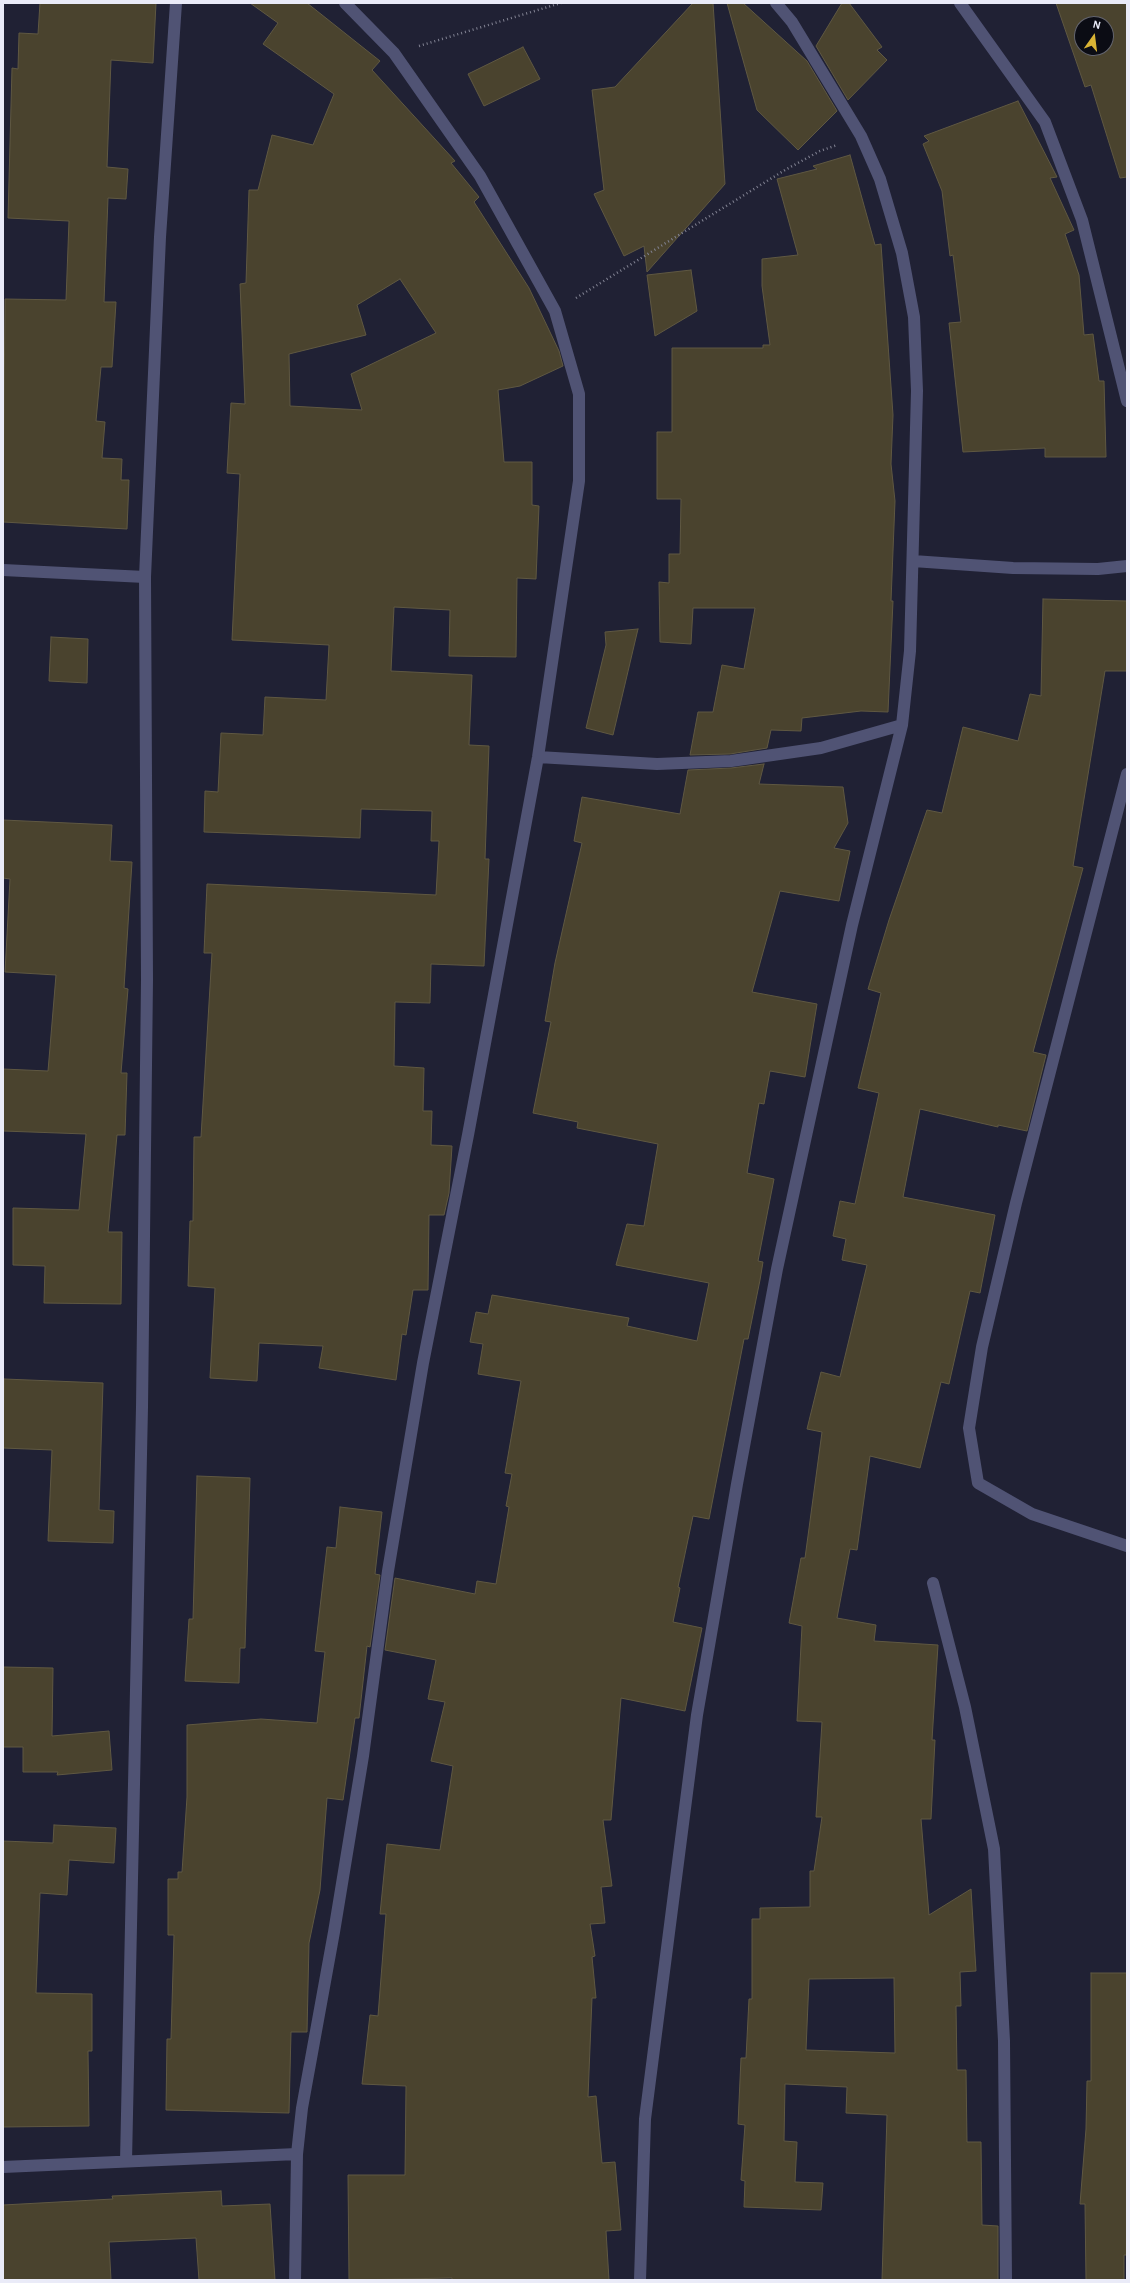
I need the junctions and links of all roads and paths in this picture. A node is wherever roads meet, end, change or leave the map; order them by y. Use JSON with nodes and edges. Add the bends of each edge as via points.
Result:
{"nodes":[{"id":1,"x":176,"y":3,"type":"edge"},
{"id":2,"x":345,"y":3,"type":"edge"},
{"id":3,"x":561,"y":3,"type":"edge"},
{"id":4,"x":776,"y":3,"type":"edge"},
{"id":5,"x":960,"y":3,"type":"edge"},
{"id":6,"x":394,"y":53,"type":"junction"},
{"id":7,"x":861,"y":136,"type":"junction"},
{"id":8,"x":555,"y":311,"type":"junction"},
{"id":9,"x":1127,"y":401,"type":"edge"},
{"id":10,"x":913,"y":561,"type":"junction"},
{"id":11,"x":1127,"y":566,"type":"edge"},
{"id":12,"x":3,"y":570,"type":"edge"},
{"id":13,"x":145,"y":577,"type":"junction"},
{"id":14,"x":902,"y":725,"type":"junction"},
{"id":15,"x":538,"y":757,"type":"junction"},
{"id":16,"x":1126,"y":781,"type":"edge"},
{"id":17,"x":1127,"y":1546,"type":"edge"},
{"id":18,"x":933,"y":1583,"type":"dead end"},
{"id":19,"x":297,"y":2154,"type":"junction"},
{"id":20,"x":126,"y":2162,"type":"junction"},
{"id":21,"x":3,"y":2167,"type":"edge"},
{"id":22,"x":294,"y":2280,"type":"edge"},
{"id":23,"x":640,"y":2280,"type":"edge"},
{"id":24,"x":1006,"y":2280,"type":"edge"}],
"edges":[{"from":1,"to":13,"type":"street","via":[[160,237]]},
{"from":2,"to":6,"type":"street"},
{"from":3,"to":6,"type":"path"},
{"from":4,"to":7,"type":"street","via":[[792,22]]},
{"from":5,"to":9,"type":"street","via":[[1045,122],[1082,220]]},
{"from":6,"to":8,"type":"street","via":[[480,176]]},
{"from":7,"to":8,"type":"path","via":[[820,151],[785,170]]},
{"from":7,"to":10,"type":"street","via":[[880,179],[902,253],[914,317],[917,391]]},
{"from":8,"to":15,"type":"street","via":[[579,394],[579,481]]},
{"from":10,"to":11,"type":"street","via":[[1013,568],[1098,569]]},
{"from":10,"to":14,"type":"street","via":[[910,651]]},
{"from":12,"to":13,"type":"street"},
{"from":13,"to":20,"type":"street","via":[[147,980],[142,1407]]},
{"from":14,"to":15,"type":"street","via":[[821,748],[731,761],[657,764]]},
{"from":14,"to":23,"type":"street","via":[[852,925],[777,1269],[697,1715],[645,2119]]},
{"from":15,"to":19,"type":"street","via":[[468,1135],[422,1363],[388,1571],[363,1756],[302,2108]]},
{"from":16,"to":17,"type":"street","via":[[1016,1203],[982,1347],[969,1428],[978,1483],[1032,1514]]},
{"from":18,"to":24,"type":"street","via":[[965,1707],[994,1849],[1004,2041]]},
{"from":19,"to":20,"type":"street"},
{"from":19,"to":22,"type":"street"},
{"from":20,"to":21,"type":"street"}]}
